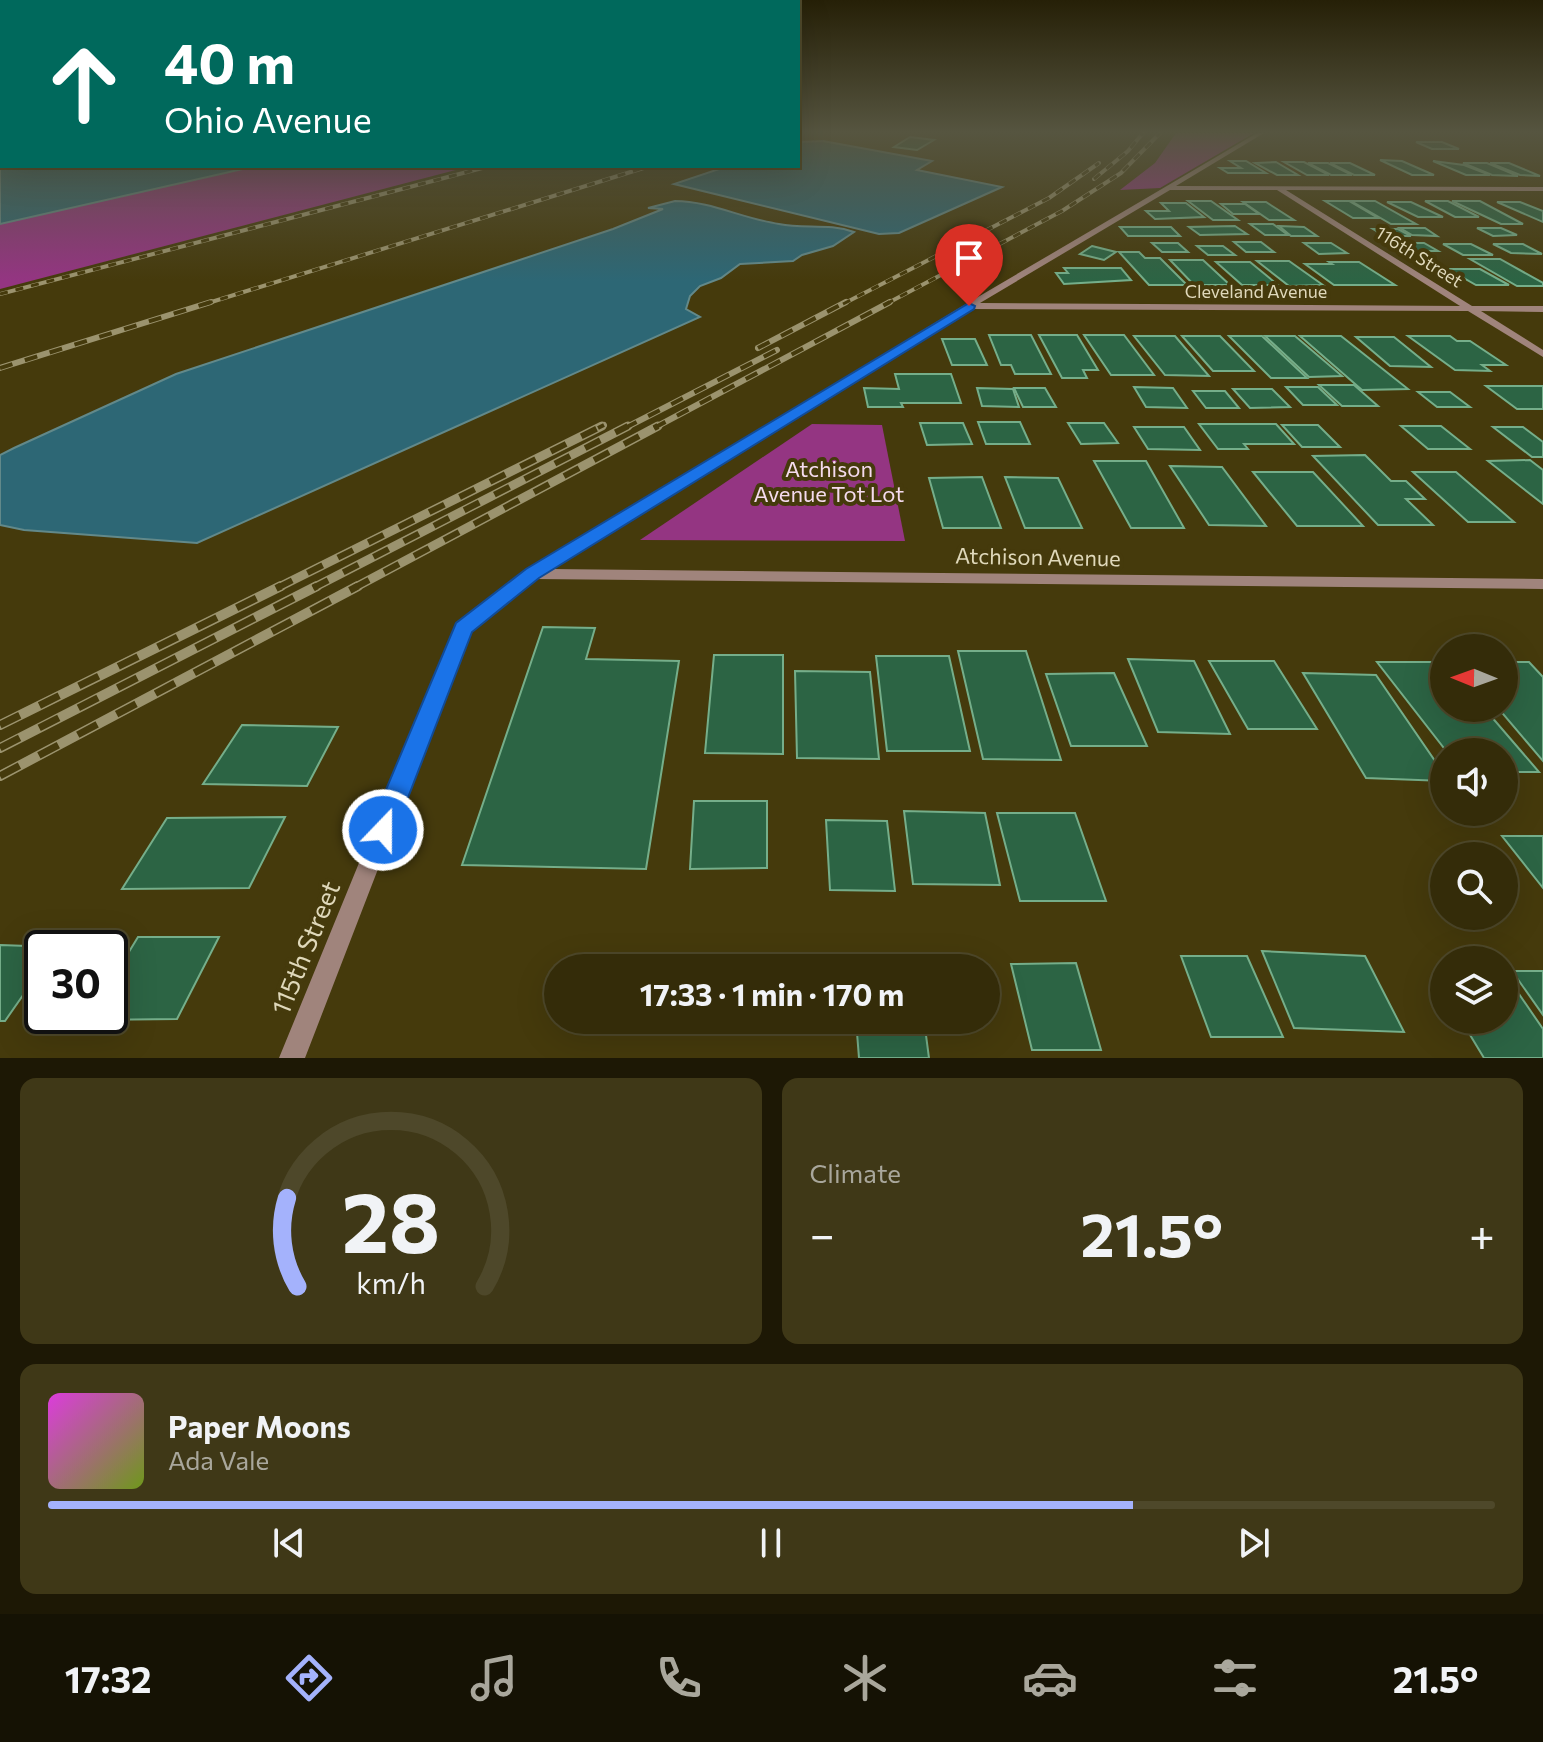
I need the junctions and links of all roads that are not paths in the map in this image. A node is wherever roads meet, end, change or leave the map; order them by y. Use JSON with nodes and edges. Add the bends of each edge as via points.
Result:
{"nodes":[{"id":1,"x":1179,"y":182,"type":"edge"},
{"id":2,"x":1170,"y":188,"type":"junction"},
{"id":3,"x":1278,"y":188,"type":"junction"},
{"id":4,"x":1543,"y":189,"type":"edge"},
{"id":5,"x":969,"y":306,"type":"junction"},
{"id":6,"x":1471,"y":309,"type":"junction"},
{"id":7,"x":1543,"y":309,"type":"edge"},
{"id":8,"x":1543,"y":354,"type":"edge"},
{"id":9,"x":532,"y":574,"type":"junction"},
{"id":10,"x":1543,"y":584,"type":"edge"},
{"id":11,"x":292,"y":1058,"type":"edge"}],
"edges":[{"from":1,"to":2,"type":"street","name":"115th Street"},
{"from":2,"to":3,"type":"street"},
{"from":2,"to":5,"type":"street","name":"115th Street"},
{"from":3,"to":4,"type":"street"},
{"from":3,"to":6,"type":"street","name":"116th Street"},
{"from":5,"to":6,"type":"street","name":"Cleveland Avenue"},
{"from":5,"to":9,"type":"street","name":"115th Street"},
{"from":6,"to":7,"type":"street","name":"Cleveland Avenue"},
{"from":6,"to":8,"type":"street","name":"116th Street"},
{"from":9,"to":10,"type":"street","name":"Atchison Avenue"},
{"from":9,"to":11,"type":"street","name":"115th Street","via":[[463,628]]}]}
